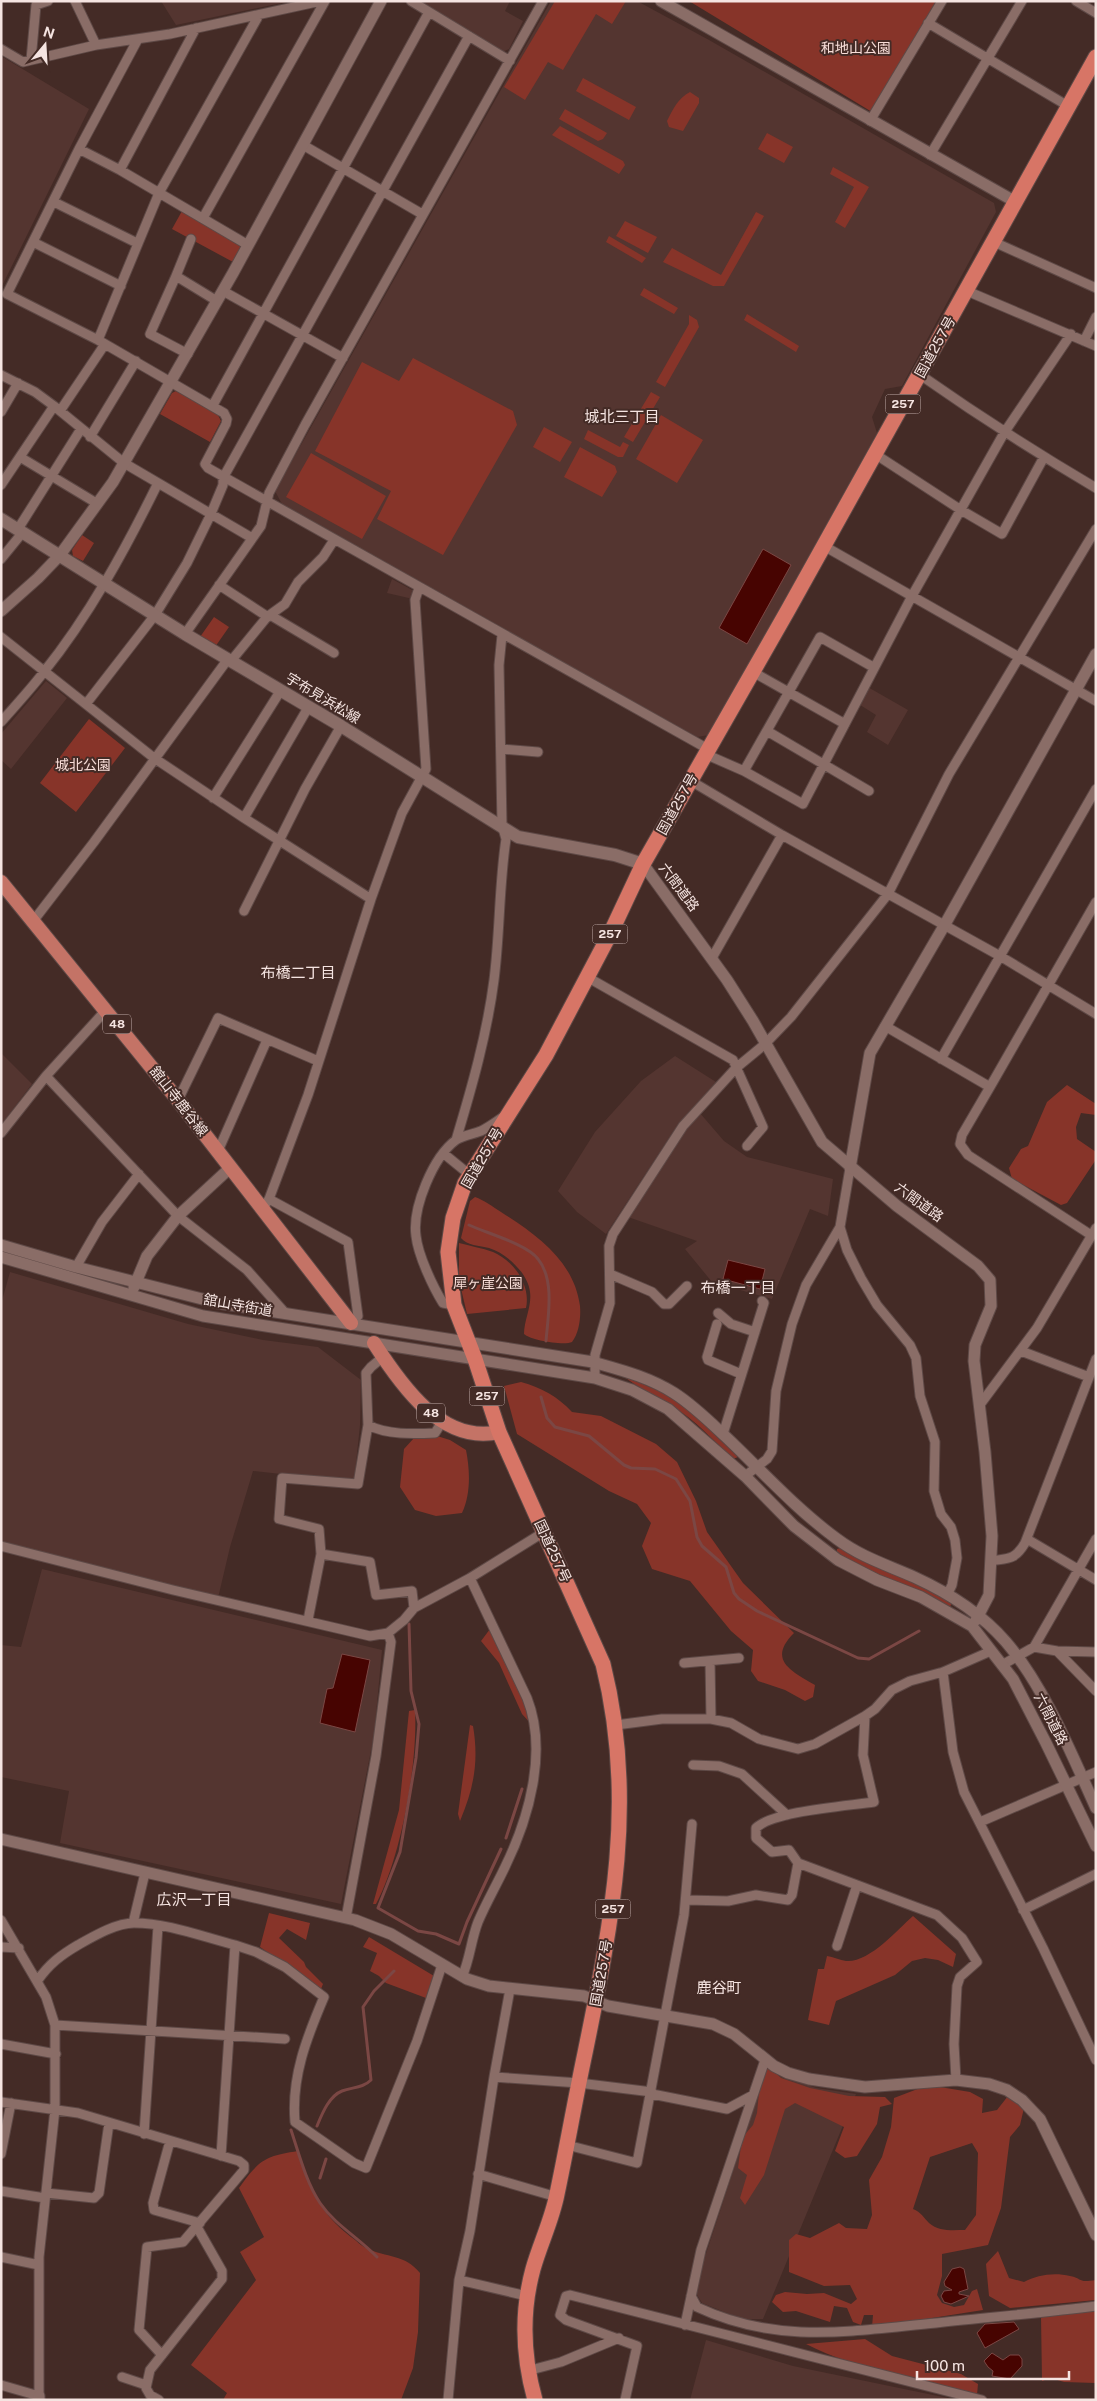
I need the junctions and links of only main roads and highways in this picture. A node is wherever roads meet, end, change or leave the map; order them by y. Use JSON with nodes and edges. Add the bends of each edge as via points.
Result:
{"nodes":[{"id":1,"x":1094,"y":63,"type":"edge"},
{"id":2,"x":1,"y":519,"type":"edge"},
{"id":3,"x":643,"y":864,"type":"junction"},
{"id":4,"x":1,"y":882,"type":"edge"},
{"id":5,"x":355,"y":1320,"type":"road end"},
{"id":6,"x":374,"y":1343,"type":"road end"},
{"id":7,"x":499,"y":1432,"type":"junction"},
{"id":8,"x":534,"y":2400,"type":"edge"}],
"edges":[{"from":1,"to":3,"type":"highway","name":"国道257号","number":"257"},
{"from":2,"to":3,"type":"main road","name":"宇布見浜松線","via":[[522,838],[615,854]]},
{"from":3,"to":7,"type":"highway","name":"国道257号","number":"257","via":[[587,977],[525,1090],[470,1175],[453,1218],[448,1252],[454,1305]]},
{"from":4,"to":5,"type":"main road","name":"舘山寺鹿谷線","number":"48","via":[[230,1168],[266,1203]]},
{"from":6,"to":7,"type":"main road","number":"48","via":[[403,1384],[442,1422],[461,1431],[488,1435]]},
{"from":7,"to":8,"type":"highway","name":"国道257号","number":"257","via":[[604,1664],[616,1725],[620,1787],[615,1898],[597,2001],[557,2197],[527,2296],[525,2350]]}]}
